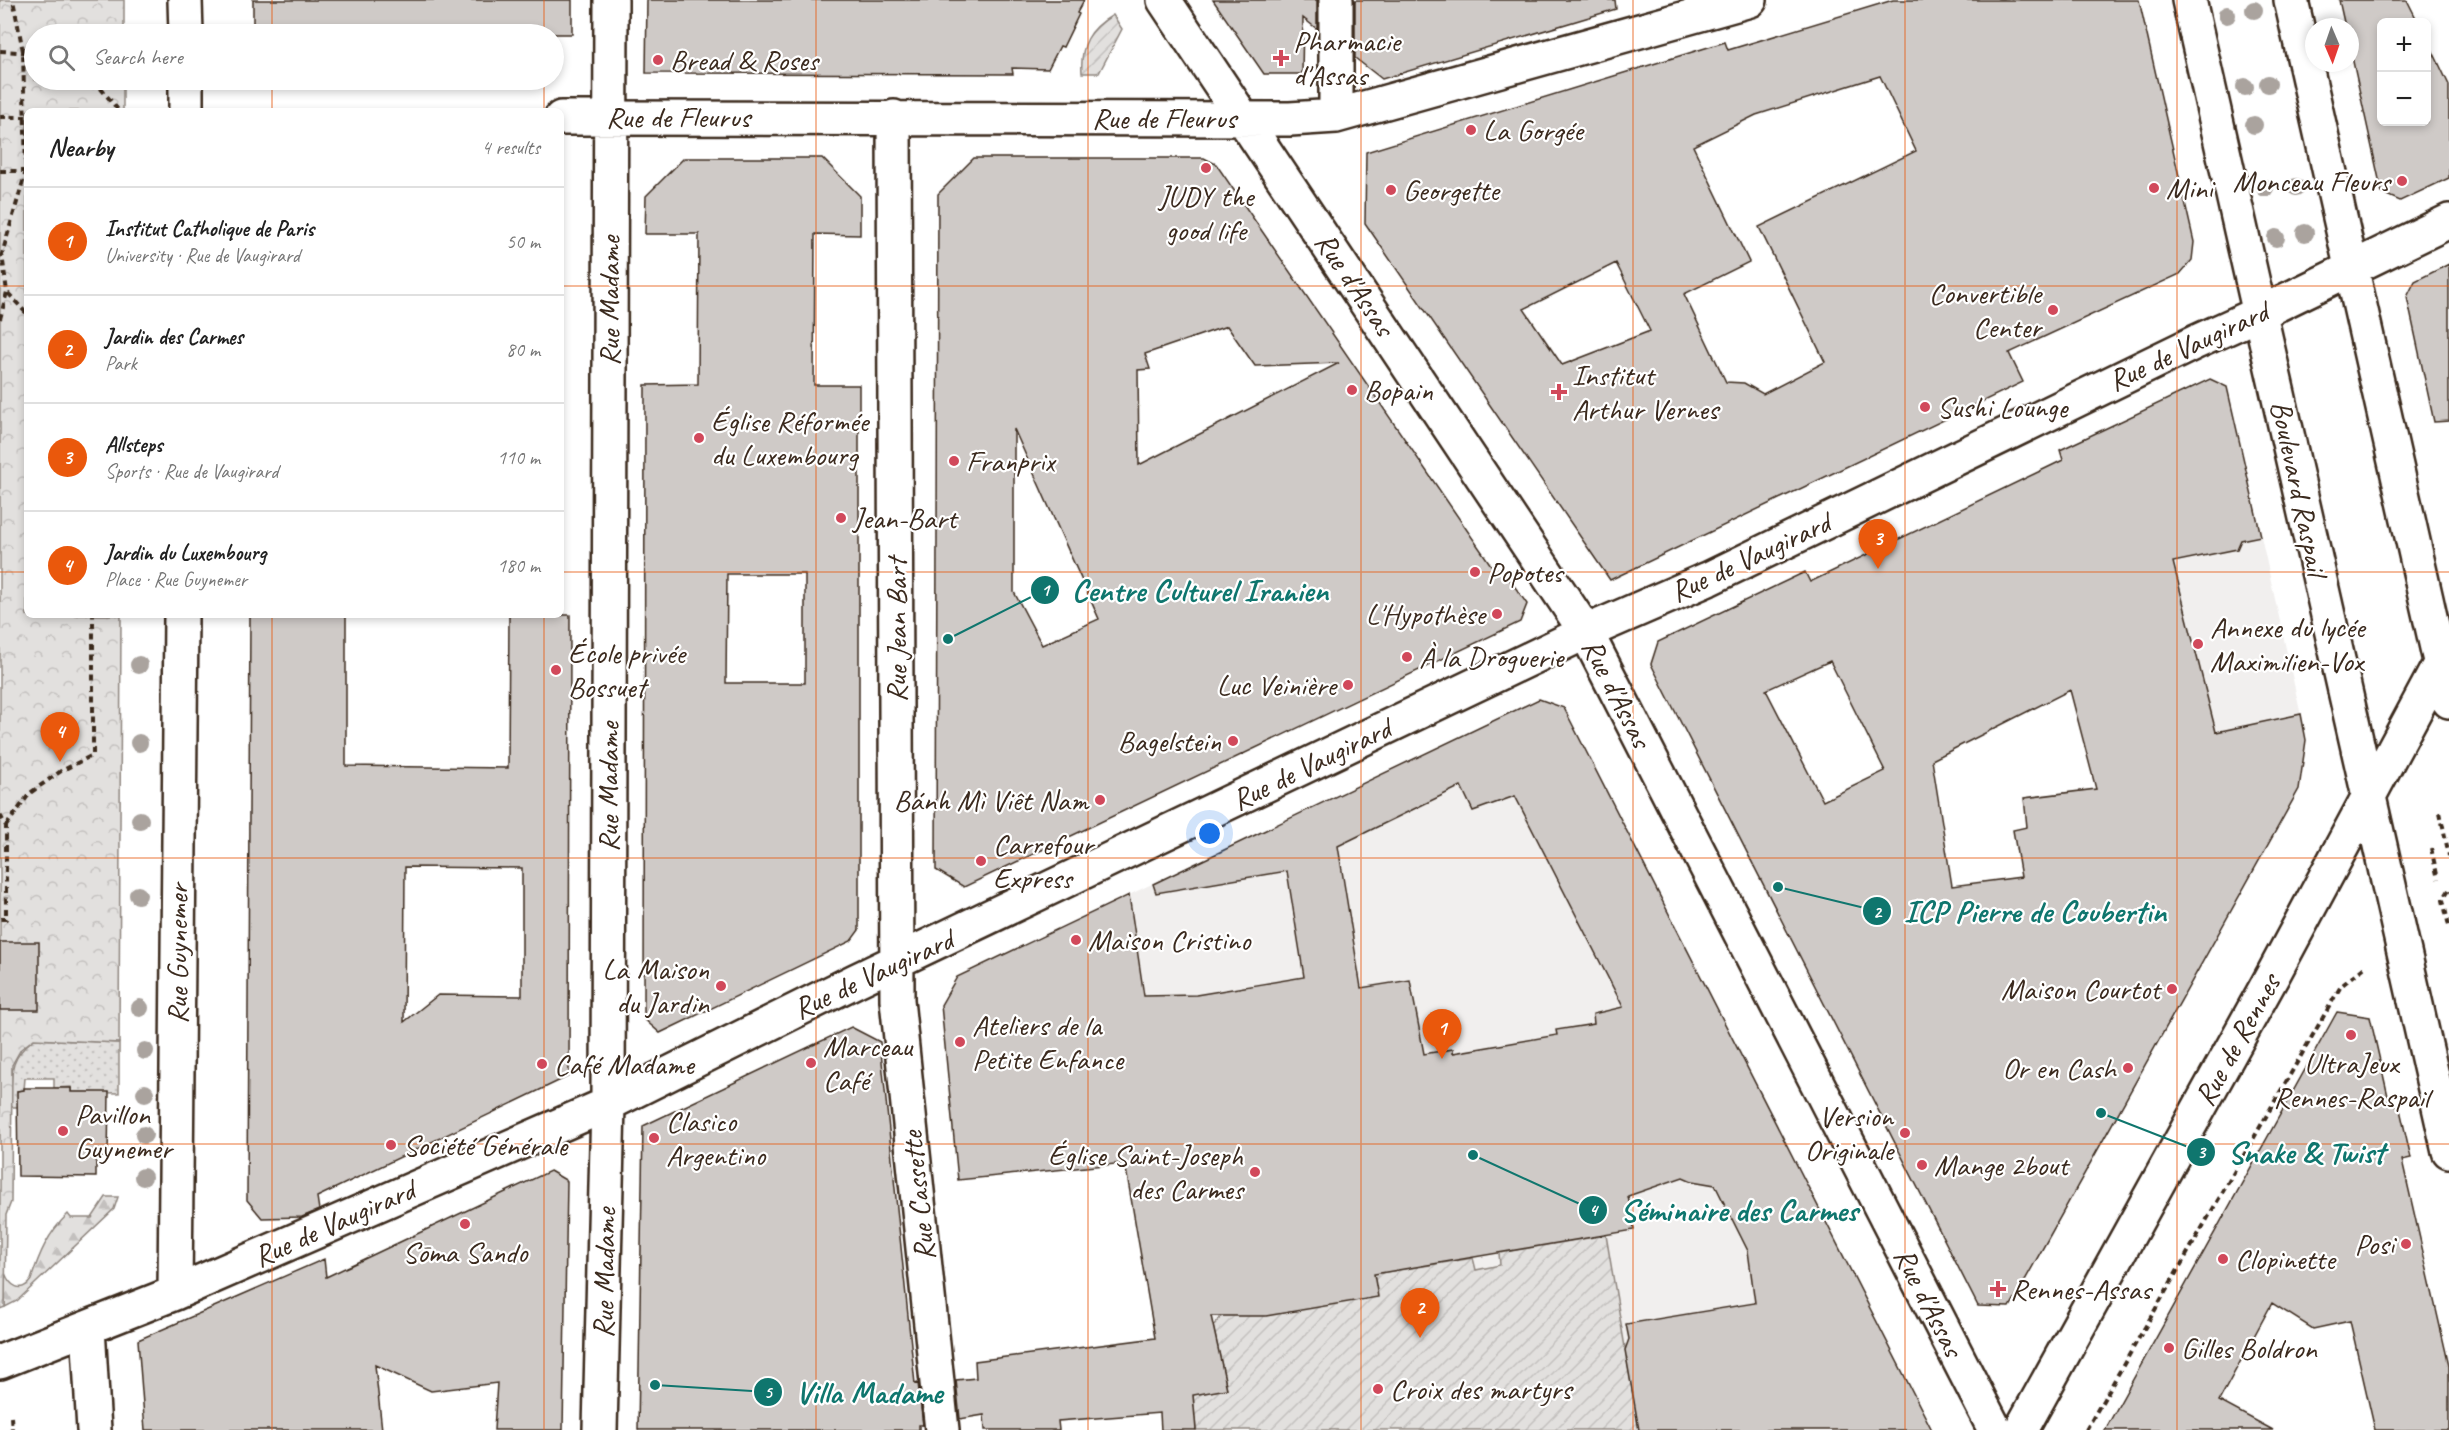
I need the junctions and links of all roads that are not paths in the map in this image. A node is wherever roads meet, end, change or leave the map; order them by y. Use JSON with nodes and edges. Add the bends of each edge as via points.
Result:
{"nodes":[{"id":1,"x":185,"y":0,"type":"edge"},
{"id":2,"x":611,"y":0,"type":"edge"},
{"id":3,"x":1164,"y":0,"type":"edge"},
{"id":4,"x":1336,"y":0,"type":"edge"},
{"id":5,"x":1750,"y":0,"type":"edge"},
{"id":6,"x":2189,"y":0,"type":"edge"},
{"id":7,"x":2291,"y":0,"type":"edge"},
{"id":8,"x":186,"y":24,"type":"edge"},
{"id":9,"x":186,"y":90,"type":"edge"},
{"id":10,"x":186,"y":108,"type":"edge"},
{"id":11,"x":1336,"y":116,"type":"junction"},
{"id":12,"x":610,"y":117,"type":"junction"},
{"id":13,"x":894,"y":117,"type":"junction"},
{"id":14,"x":564,"y":118,"type":"edge"},
{"id":15,"x":1244,"y":118,"type":"junction"},
{"id":16,"x":2449,"y":221,"type":"edge"},
{"id":17,"x":2353,"y":268,"type":"junction"},
{"id":18,"x":2260,"y":313,"type":"junction"},
{"id":19,"x":181,"y":618,"type":"edge"},
{"id":20,"x":1586,"y":632,"type":"junction"},
{"id":21,"x":2445,"y":654,"type":"edge"},
{"id":22,"x":2449,"y":701,"type":"edge"},
{"id":23,"x":2367,"y":801,"type":"junction"},
{"id":24,"x":897,"y":962,"type":"junction"},
{"id":25,"x":608,"y":1104,"type":"junction"},
{"id":26,"x":2449,"y":1151,"type":"edge"},
{"id":27,"x":175,"y":1293,"type":"junction"},
{"id":28,"x":88,"y":1328,"type":"junction"},
{"id":29,"x":0,"y":1362,"type":"edge"},
{"id":30,"x":94,"y":1430,"type":"edge"},
{"id":31,"x":600,"y":1430,"type":"edge"},
{"id":32,"x":942,"y":1430,"type":"edge"},
{"id":33,"x":1995,"y":1430,"type":"edge"},
{"id":34,"x":2021,"y":1430,"type":"edge"}],
"edges":[{"from":1,"to":8,"type":"street"},
{"from":2,"to":12,"type":"street","name":"Rue Madame"},
{"from":3,"to":15,"type":"street","name":"Rue d'Assas"},
{"from":4,"to":11,"type":"street"},
{"from":5,"to":11,"type":"street","name":"Rue de Fleurus"},
{"from":6,"to":18,"type":"street","name":"Boulevard Raspail"},
{"from":7,"to":17,"type":"street"},
{"from":9,"to":10,"type":"street"},
{"from":11,"to":15,"type":"street","name":"Rue de Fleurus"},
{"from":12,"to":13,"type":"street","name":"Rue de Fleurus"},
{"from":12,"to":14,"type":"street","name":"Rue de Fleurus"},
{"from":12,"to":25,"type":"street","name":"Rue Madame"},
{"from":13,"to":15,"type":"street","name":"Rue de Fleurus"},
{"from":13,"to":24,"type":"street","name":"Rue Jean Bart"},
{"from":15,"to":20,"type":"street","name":"Rue d'Assas"},
{"from":16,"to":17,"type":"street","name":"Rue de Vaugirard"},
{"from":17,"to":18,"type":"street","name":"Rue de Vaugirard"},
{"from":17,"to":21,"type":"street"},
{"from":18,"to":20,"type":"street","name":"Rue de Vaugirard","via":[[1708,579]]},
{"from":18,"to":23,"type":"street","name":"Boulevard Raspail"},
{"from":19,"to":27,"type":"street","name":"Rue Guynemer"},
{"from":20,"to":24,"type":"street","name":"Rue de Vaugirard"},
{"from":20,"to":33,"type":"street","name":"Rue d'Assas"},
{"from":21,"to":22,"type":"street"},
{"from":21,"to":23,"type":"street","name":"Rue de Rennes"},
{"from":23,"to":26,"type":"street","name":"Boulevard Raspail"},
{"from":23,"to":34,"type":"street","name":"Rue de Rennes"},
{"from":24,"to":25,"type":"street","name":"Rue de Vaugirard"},
{"from":24,"to":32,"type":"street","name":"Rue Cassette","via":[[897,1000]]},
{"from":25,"to":27,"type":"street","name":"Rue de Vaugirard"},
{"from":25,"to":31,"type":"street","name":"Rue Madame"},
{"from":27,"to":28,"type":"street","name":"Rue de Vaugirard"},
{"from":28,"to":29,"type":"street","name":"Rue de Vaugirard"},
{"from":28,"to":30,"type":"street"}]}
